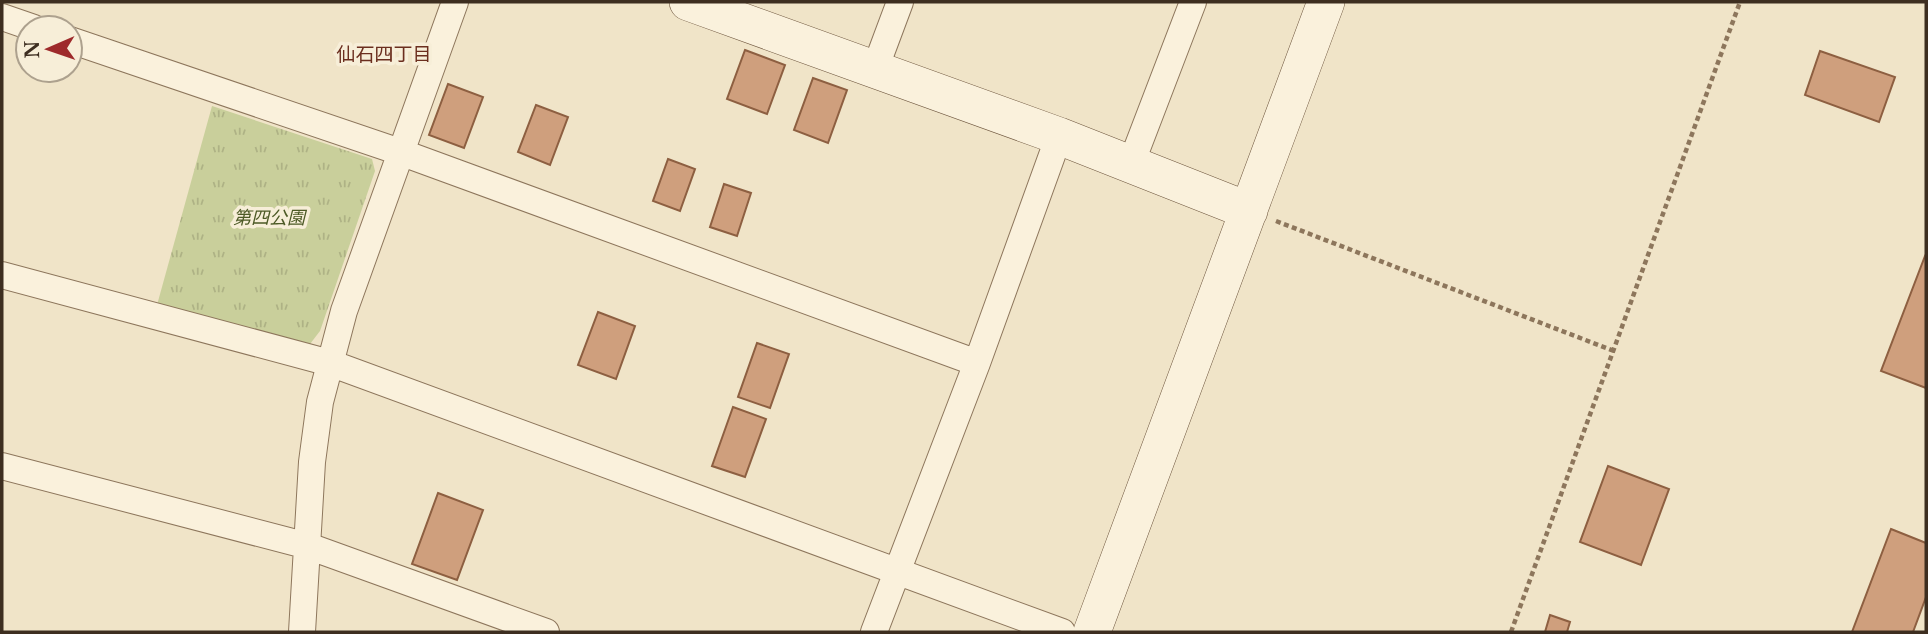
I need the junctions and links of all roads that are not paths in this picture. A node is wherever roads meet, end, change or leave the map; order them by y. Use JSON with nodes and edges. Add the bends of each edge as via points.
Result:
{"nodes":[{"id":1,"x":455,"y":2,"type":"edge"},
{"id":2,"x":688,"y":2,"type":"edge"},
{"id":3,"x":900,"y":2,"type":"edge"},
{"id":4,"x":1193,"y":2,"type":"edge"},
{"id":5,"x":1326,"y":2,"type":"edge"},
{"id":6,"x":84,"y":45,"type":"edge"},
{"id":7,"x":875,"y":69,"type":"junction"},
{"id":8,"x":1059,"y":136,"type":"junction"},
{"id":9,"x":400,"y":152,"type":"junction"},
{"id":10,"x":1131,"y":164,"type":"junction"},
{"id":11,"x":1249,"y":211,"type":"junction"},
{"id":12,"x":2,"y":275,"type":"edge"},
{"id":13,"x":330,"y":363,"type":"junction"},
{"id":14,"x":977,"y":363,"type":"junction"},
{"id":15,"x":2,"y":466,"type":"edge"},
{"id":16,"x":308,"y":545,"type":"junction"},
{"id":17,"x":898,"y":572,"type":"junction"},
{"id":18,"x":302,"y":632,"type":"edge"},
{"id":19,"x":546,"y":632,"type":"edge"},
{"id":20,"x":874,"y":632,"type":"edge"},
{"id":21,"x":1062,"y":632,"type":"edge"},
{"id":22,"x":1092,"y":632,"type":"edge"}],
"edges":[{"from":1,"to":9,"type":"street"},
{"from":2,"to":7,"type":"street"},
{"from":3,"to":7,"type":"street"},
{"from":4,"to":10,"type":"street"},
{"from":5,"to":11,"type":"street"},
{"from":6,"to":9,"type":"street"},
{"from":7,"to":8,"type":"street"},
{"from":8,"to":10,"type":"street"},
{"from":8,"to":14,"type":"street"},
{"from":9,"to":13,"type":"street"},
{"from":9,"to":14,"type":"street"},
{"from":10,"to":11,"type":"street"},
{"from":11,"to":22,"type":"street"},
{"from":12,"to":13,"type":"street"},
{"from":13,"to":16,"type":"street","via":[[314,450]]},
{"from":13,"to":17,"type":"street"},
{"from":14,"to":17,"type":"street"},
{"from":15,"to":16,"type":"street"},
{"from":16,"to":18,"type":"street"},
{"from":16,"to":19,"type":"street"},
{"from":17,"to":20,"type":"street"},
{"from":17,"to":21,"type":"street"}]}
